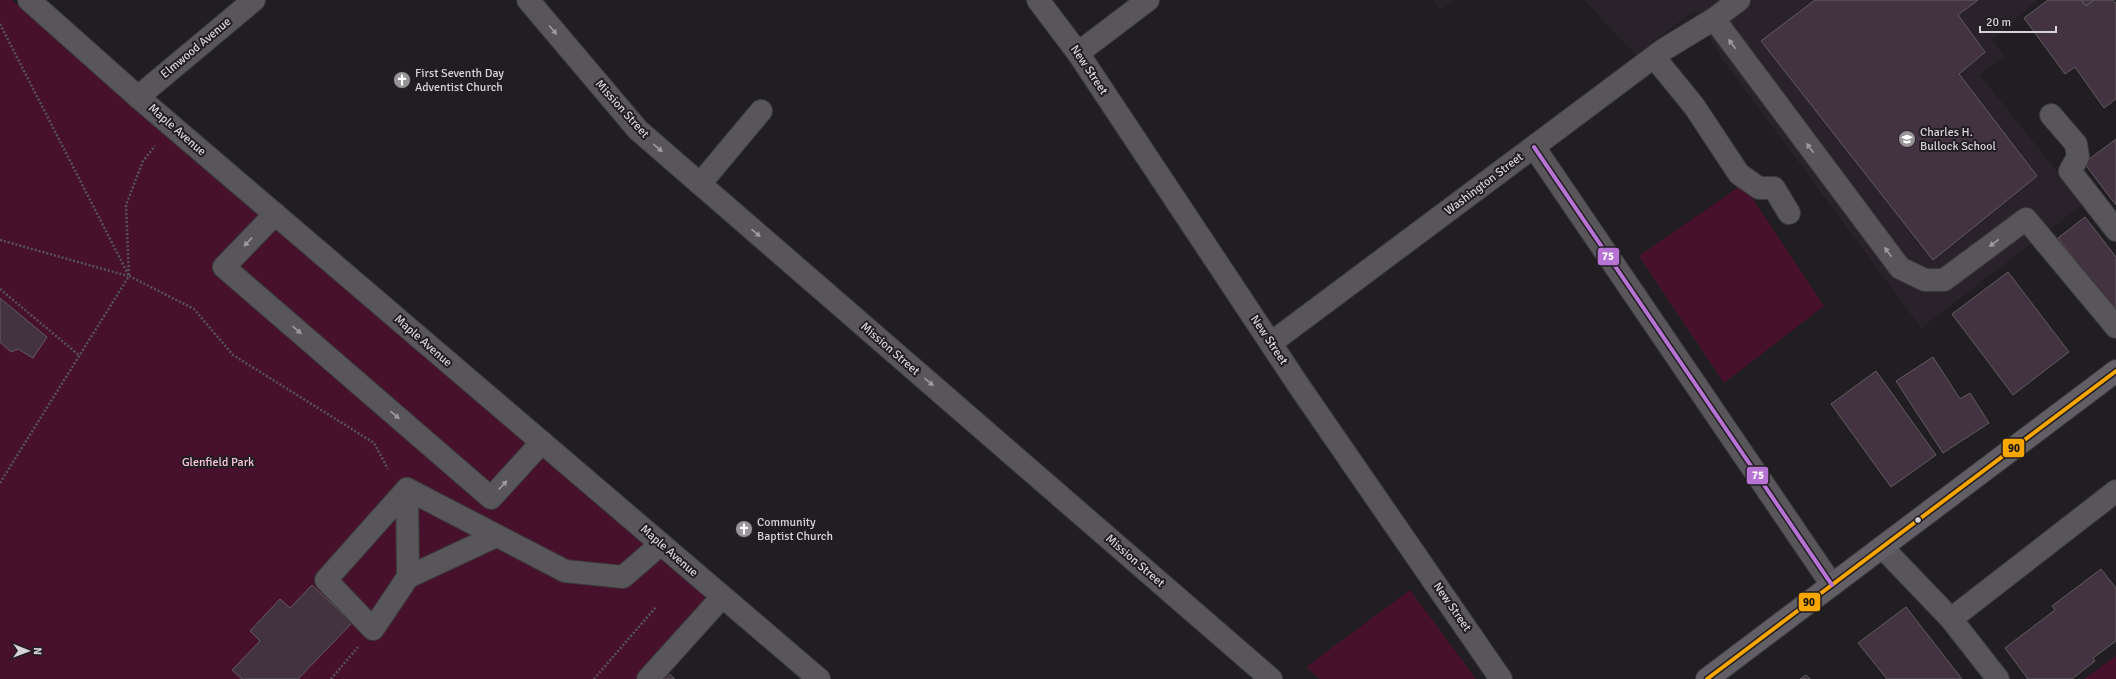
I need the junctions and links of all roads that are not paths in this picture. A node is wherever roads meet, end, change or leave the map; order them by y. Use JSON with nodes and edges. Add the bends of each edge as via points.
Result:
{"nodes":[{"id":1,"x":29,"y":0,"type":"edge"},
{"id":2,"x":254,"y":0,"type":"edge"},
{"id":3,"x":528,"y":0,"type":"edge"},
{"id":4,"x":1038,"y":0,"type":"edge"},
{"id":5,"x":1148,"y":0,"type":"edge"},
{"id":6,"x":1739,"y":0,"type":"edge"},
{"id":7,"x":1714,"y":19,"type":"junction"},
{"id":8,"x":1078,"y":53,"type":"junction"},
{"id":9,"x":1654,"y":57,"type":"junction"},
{"id":10,"x":138,"y":97,"type":"junction"},
{"id":11,"x":761,"y":111,"type":"dead end"},
{"id":12,"x":2051,"y":115,"type":"dead end"},
{"id":13,"x":1534,"y":147,"type":"junction"},
{"id":14,"x":700,"y":184,"type":"junction"},
{"id":15,"x":1790,"y":213,"type":"dead end"},
{"id":16,"x":274,"y":214,"type":"junction"},
{"id":17,"x":2116,"y":230,"type":"edge"},
{"id":18,"x":2116,"y":327,"type":"edge"},
{"id":19,"x":1271,"y":343,"type":"junction"},
{"id":20,"x":2116,"y":371,"type":"edge"},
{"id":21,"x":542,"y":442,"type":"junction"},
{"id":22,"x":407,"y":489,"type":"junction"},
{"id":23,"x":2116,"y":492,"type":"edge"},
{"id":24,"x":496,"y":536,"type":"junction"},
{"id":25,"x":661,"y":544,"type":"junction"},
{"id":26,"x":1882,"y":547,"type":"junction"},
{"id":27,"x":408,"y":577,"type":"junction"},
{"id":28,"x":1832,"y":585,"type":"junction"},
{"id":29,"x":722,"y":597,"type":"junction"},
{"id":30,"x":1951,"y":619,"type":"junction"},
{"id":31,"x":648,"y":679,"type":"edge"},
{"id":32,"x":819,"y":679,"type":"edge"},
{"id":33,"x":1271,"y":679,"type":"edge"},
{"id":34,"x":1501,"y":679,"type":"edge"},
{"id":35,"x":1707,"y":679,"type":"edge"},
{"id":36,"x":1998,"y":679,"type":"edge"}],
"edges":[{"from":1,"to":10,"type":"street","name":"Maple Avenue"},
{"from":2,"to":10,"type":"street","name":"Elmwood Avenue"},
{"from":3,"to":14,"type":"street","name":"Mission Street","one_way":true,"via":[[638,130]]},
{"from":4,"to":8,"type":"street","name":"New Street"},
{"from":5,"to":8,"type":"street"},
{"from":6,"to":7,"type":"street","name":"Washington Street"},
{"from":7,"to":9,"type":"street","name":"Washington Street"},
{"from":18,"to":7,"type":"street","one_way":true,"via":[[2026,219],[1944,280],[1925,280],[1900,268]]},
{"from":8,"to":19,"type":"street","name":"New Street"},
{"from":9,"to":13,"type":"street","name":"Washington Street"},
{"from":9,"to":15,"type":"street","via":[[1694,106],[1739,174],[1759,188],[1774,188]]},
{"from":10,"to":16,"type":"street","name":"Maple Avenue"},
{"from":11,"to":14,"type":"street"},
{"from":12,"to":17,"type":"street","via":[[2076,144],[2078,158],[2070,171]]},
{"from":13,"to":19,"type":"street","name":"Washington Street"},
{"from":13,"to":28,"type":"street"},
{"from":14,"to":33,"type":"street","name":"Mission Street","one_way":true},
{"from":16,"to":21,"type":"street","name":"Maple Avenue"},
{"from":16,"to":21,"type":"street","one_way":true,"via":[[224,267],[491,498]]},
{"from":19,"to":34,"type":"street","name":"New Street"},
{"from":20,"to":26,"type":"main road"},
{"from":21,"to":25,"type":"street","name":"Maple Avenue"},
{"from":22,"to":24,"type":"street"},
{"from":22,"to":27,"type":"street"},
{"from":22,"to":27,"type":"street","via":[[326,580],[373,629]]},
{"from":23,"to":30,"type":"street"},
{"from":24,"to":25,"type":"street","via":[[566,571],[623,577]]},
{"from":24,"to":27,"type":"street"},
{"from":25,"to":29,"type":"street","name":"Maple Avenue"},
{"from":26,"to":28,"type":"main road"},
{"from":26,"to":30,"type":"street"},
{"from":28,"to":35,"type":"main road"},
{"from":29,"to":31,"type":"street"},
{"from":29,"to":32,"type":"street","name":"Maple Avenue"},
{"from":30,"to":36,"type":"street"}]}
